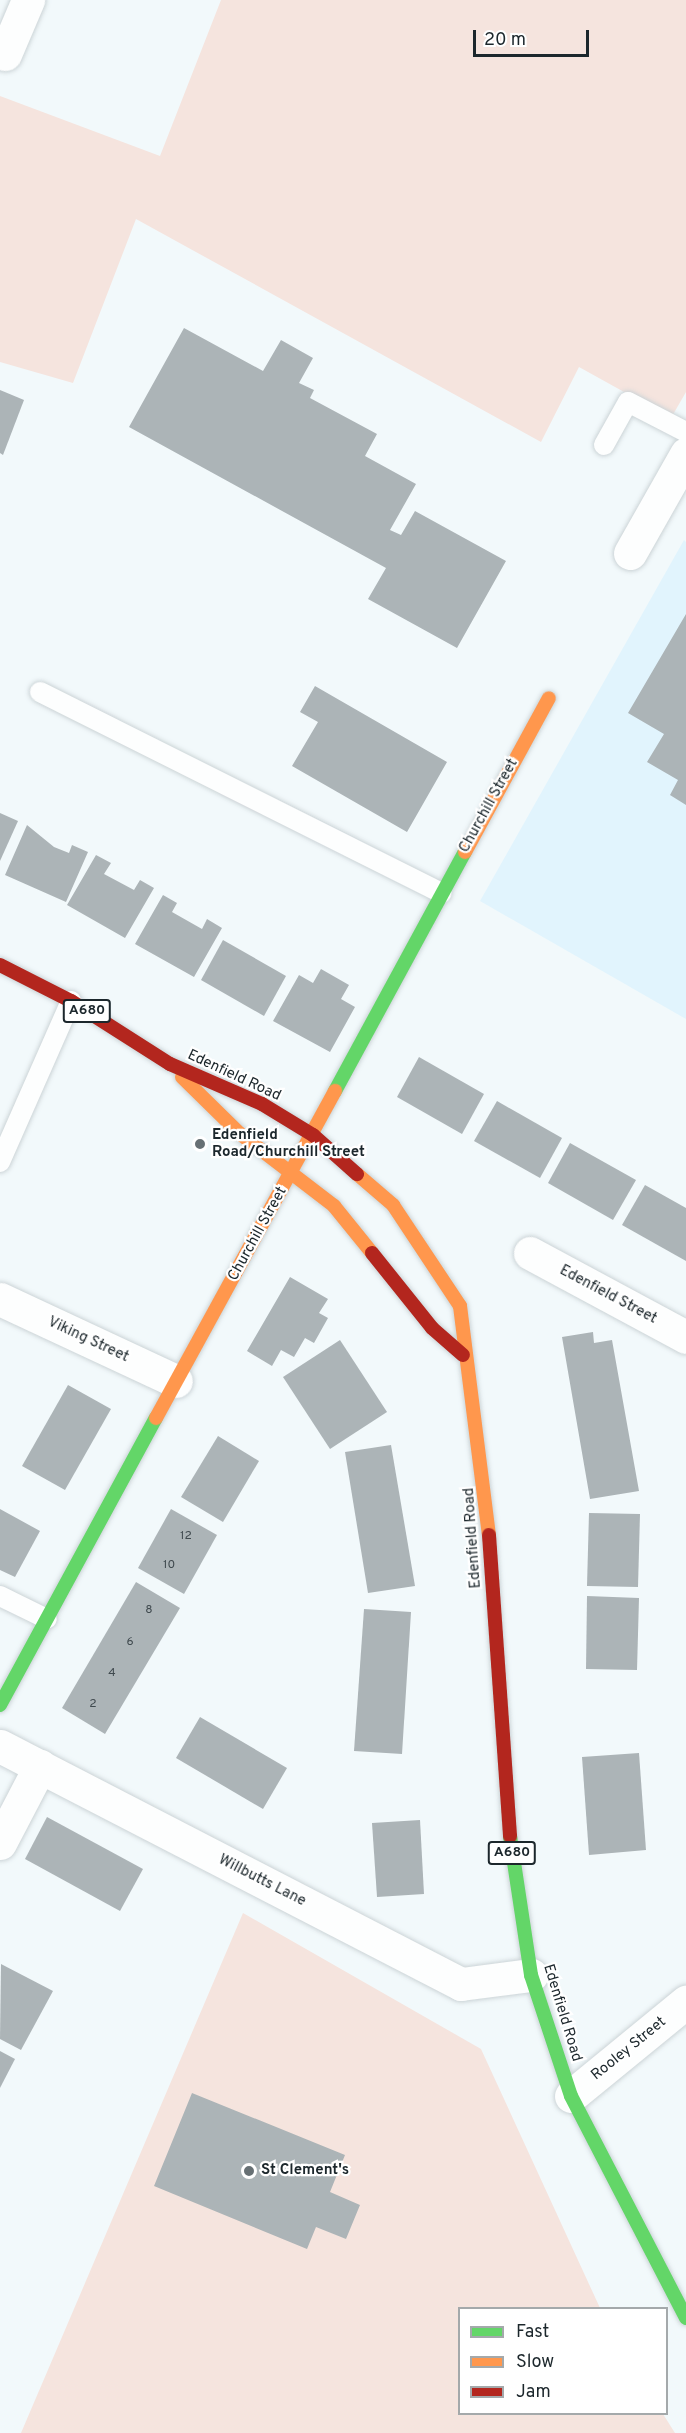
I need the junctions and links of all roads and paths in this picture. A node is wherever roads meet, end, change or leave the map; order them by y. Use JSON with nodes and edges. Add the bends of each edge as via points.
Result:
{"nodes":[{"id":1,"x":28,"y":0,"type":"edge"},
{"id":2,"x":2,"y":53,"type":"edge"},
{"id":3,"x":686,"y":432,"type":"edge"},
{"id":4,"x":604,"y":445,"type":"dead end"},
{"id":5,"x":686,"y":454,"type":"edge"},
{"id":6,"x":674,"y":505,"type":"edge"},
{"id":7,"x":630,"y":553,"type":"dead end"},
{"id":8,"x":40,"y":692,"type":"dead end"},
{"id":9,"x":549,"y":698,"type":"dead end"},
{"id":10,"x":441,"y":892,"type":"junction"},
{"id":11,"x":0,"y":965,"type":"edge"},
{"id":12,"x":71,"y":1001,"type":"junction"},
{"id":13,"x":170,"y":1064,"type":"junction"},
{"id":14,"x":313,"y":1136,"type":"junction"},
{"id":15,"x":0,"y":1162,"type":"edge"},
{"id":16,"x":293,"y":1172,"type":"junction"},
{"id":17,"x":530,"y":1253,"type":"dead end"},
{"id":18,"x":0,"y":1299,"type":"edge"},
{"id":19,"x":686,"y":1337,"type":"edge"},
{"id":20,"x":463,"y":1355,"type":"junction"},
{"id":21,"x":176,"y":1381,"type":"junction"},
{"id":22,"x":0,"y":1596,"type":"edge"},
{"id":23,"x":47,"y":1619,"type":"junction"},
{"id":24,"x":0,"y":1705,"type":"edge"},
{"id":25,"x":0,"y":1746,"type":"edge"},
{"id":26,"x":40,"y":1766,"type":"junction"},
{"id":27,"x":0,"y":1843,"type":"edge"},
{"id":28,"x":531,"y":1975,"type":"junction"},
{"id":29,"x":686,"y":2002,"type":"edge"},
{"id":30,"x":571,"y":2096,"type":"junction"},
{"id":31,"x":686,"y":2318,"type":"edge"}],
"edges":[{"from":1,"to":2,"type":"street"},
{"from":3,"to":4,"type":"lane","via":[[628,402]]},
{"from":5,"to":6,"type":"street"},
{"from":6,"to":7,"type":"street"},
{"from":8,"to":10,"type":"lane"},
{"from":9,"to":10,"type":"main road","name":"Churchill Street"},
{"from":10,"to":14,"type":"main road","name":"Churchill Street"},
{"from":11,"to":12,"type":"main road","name":"Edenfield Road","number":"A680"},
{"from":12,"to":13,"type":"main road","name":"Edenfield Road","number":"A680"},
{"from":12,"to":15,"type":"lane"},
{"from":13,"to":14,"type":"main road","name":"Edenfield Road","number":"A680","via":[[262,1104]]},
{"from":13,"to":16,"type":"main road","via":[[239,1133]]},
{"from":14,"to":16,"type":"main road","name":"Churchill Street"},
{"from":14,"to":20,"type":"main road","name":"Edenfield Road","number":"A680","via":[[393,1205],[436,1265],[460,1306]]},
{"from":16,"to":20,"type":"main road","via":[[334,1206],[432,1328]]},
{"from":16,"to":21,"type":"main road","name":"Churchill Street"},
{"from":17,"to":19,"type":"street","name":"Edenfield Street"},
{"from":18,"to":21,"type":"street","name":"Viking Street"},
{"from":20,"to":28,"type":"main road","name":"Edenfield Road","number":"A680","via":[[483,1457],[506,1813]]},
{"from":21,"to":23,"type":"main road","name":"Churchill Street"},
{"from":22,"to":23,"type":"lane"},
{"from":23,"to":24,"type":"main road","name":"Churchill Street"},
{"from":25,"to":26,"type":"street","name":"Willbutts Lane"},
{"from":26,"to":27,"type":"street"},
{"from":26,"to":28,"type":"street","name":"Willbutts Lane","via":[[461,1984]]},
{"from":28,"to":30,"type":"main road","name":"Edenfield Road","number":"A680"},
{"from":29,"to":30,"type":"street","name":"Rooley Street"},
{"from":30,"to":31,"type":"main road","name":"Edenfield Road","number":"A680","via":[[670,2296]]}]}
